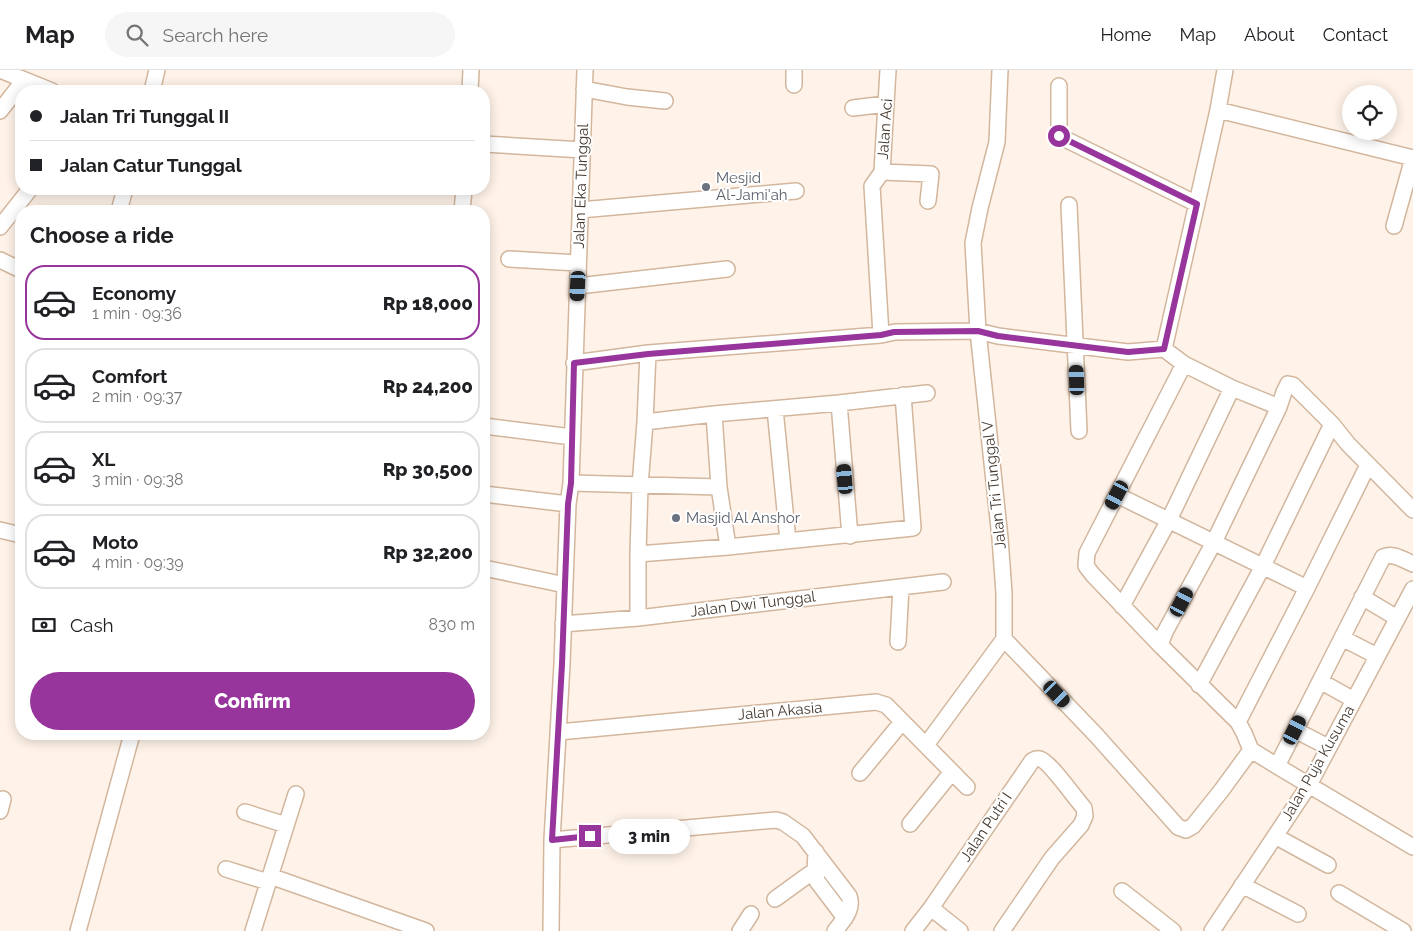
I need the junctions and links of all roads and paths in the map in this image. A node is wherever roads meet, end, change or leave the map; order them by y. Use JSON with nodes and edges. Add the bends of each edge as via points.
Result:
{"nodes":[{"id":1,"x":0,"y":70,"type":"edge"},
{"id":2,"x":157,"y":70,"type":"edge"},
{"id":3,"x":471,"y":70,"type":"edge"},
{"id":4,"x":585,"y":70,"type":"edge"},
{"id":5,"x":888,"y":70,"type":"edge"},
{"id":6,"x":1000,"y":70,"type":"edge"},
{"id":7,"x":1225,"y":70,"type":"edge"},
{"id":8,"x":24,"y":80,"type":"junction"},
{"id":9,"x":20,"y":85,"type":"edge"},
{"id":10,"x":37,"y":85,"type":"edge"},
{"id":11,"x":153,"y":85,"type":"edge"},
{"id":12,"x":470,"y":85,"type":"edge"},
{"id":13,"x":1059,"y":86,"type":"dead end"},
{"id":14,"x":584,"y":90,"type":"junction"},
{"id":15,"x":15,"y":92,"type":"edge"},
{"id":16,"x":665,"y":101,"type":"dead end"},
{"id":17,"x":886,"y":104,"type":"junction"},
{"id":18,"x":853,"y":108,"type":"dead end"},
{"id":19,"x":1218,"y":110,"type":"junction"},
{"id":20,"x":0,"y":111,"type":"edge"},
{"id":21,"x":490,"y":144,"type":"edge"},
{"id":22,"x":583,"y":150,"type":"junction"},
{"id":23,"x":1413,"y":158,"type":"edge"},
{"id":24,"x":882,"y":172,"type":"junction"},
{"id":25,"x":796,"y":191,"type":"dead end"},
{"id":26,"x":25,"y":195,"type":"edge"},
{"id":27,"x":928,"y":201,"type":"dead end"},
{"id":28,"x":1197,"y":204,"type":"junction"},
{"id":29,"x":17,"y":205,"type":"edge"},
{"id":30,"x":1069,"y":205,"type":"dead end"},
{"id":31,"x":15,"y":208,"type":"edge"},
{"id":32,"x":580,"y":210,"type":"junction"},
{"id":33,"x":1394,"y":226,"type":"dead end"},
{"id":34,"x":0,"y":227,"type":"edge"},
{"id":35,"x":509,"y":259,"type":"dead end"},
{"id":36,"x":0,"y":260,"type":"edge"},
{"id":37,"x":578,"y":263,"type":"junction"},
{"id":38,"x":15,"y":267,"type":"edge"},
{"id":39,"x":727,"y":269,"type":"dead end"},
{"id":40,"x":578,"y":286,"type":"junction"},
{"id":41,"x":978,"y":331,"type":"junction"},
{"id":42,"x":881,"y":335,"type":"junction"},
{"id":43,"x":1076,"y":346,"type":"junction"},
{"id":44,"x":1164,"y":349,"type":"junction"},
{"id":45,"x":648,"y":354,"type":"junction"},
{"id":46,"x":574,"y":363,"type":"junction"},
{"id":47,"x":1184,"y":364,"type":"junction"},
{"id":48,"x":1232,"y":388,"type":"junction"},
{"id":49,"x":927,"y":393,"type":"dead end"},
{"id":50,"x":903,"y":395,"type":"junction"},
{"id":51,"x":839,"y":403,"type":"junction"},
{"id":52,"x":1279,"y":407,"type":"junction"},
{"id":53,"x":775,"y":409,"type":"junction"},
{"id":54,"x":714,"y":414,"type":"junction"},
{"id":55,"x":645,"y":422,"type":"junction"},
{"id":56,"x":1332,"y":424,"type":"junction"},
{"id":57,"x":490,"y":427,"type":"edge"},
{"id":58,"x":1079,"y":431,"type":"dead end"},
{"id":59,"x":572,"y":437,"type":"junction"},
{"id":60,"x":1368,"y":465,"type":"junction"},
{"id":61,"x":571,"y":483,"type":"junction"},
{"id":62,"x":640,"y":486,"type":"junction"},
{"id":63,"x":719,"y":488,"type":"junction"},
{"id":64,"x":490,"y":495,"type":"edge"},
{"id":65,"x":1117,"y":495,"type":"junction"},
{"id":66,"x":568,"y":504,"type":"junction"},
{"id":67,"x":1413,"y":510,"type":"edge"},
{"id":68,"x":1169,"y":520,"type":"junction"},
{"id":69,"x":0,"y":530,"type":"edge"},
{"id":70,"x":15,"y":534,"type":"edge"},
{"id":71,"x":850,"y":536,"type":"junction"},
{"id":72,"x":788,"y":541,"type":"junction"},
{"id":73,"x":1214,"y":542,"type":"junction"},
{"id":74,"x":728,"y":547,"type":"junction"},
{"id":75,"x":638,"y":554,"type":"junction"},
{"id":76,"x":1413,"y":564,"type":"edge"},
{"id":77,"x":1263,"y":566,"type":"junction"},
{"id":78,"x":490,"y":569,"type":"edge"},
{"id":79,"x":943,"y":582,"type":"dead end"},
{"id":80,"x":565,"y":586,"type":"junction"},
{"id":81,"x":901,"y":587,"type":"junction"},
{"id":82,"x":1307,"y":588,"type":"junction"},
{"id":83,"x":1413,"y":588,"type":"edge"},
{"id":84,"x":1362,"y":597,"type":"junction"},
{"id":85,"x":1122,"y":606,"type":"junction"},
{"id":86,"x":638,"y":618,"type":"junction"},
{"id":87,"x":1397,"y":618,"type":"junction"},
{"id":88,"x":563,"y":624,"type":"junction"},
{"id":89,"x":1342,"y":638,"type":"junction"},
{"id":90,"x":1004,"y":639,"type":"junction"},
{"id":91,"x":898,"y":642,"type":"dead end"},
{"id":92,"x":1160,"y":645,"type":"junction"},
{"id":93,"x":1377,"y":656,"type":"junction"},
{"id":94,"x":1320,"y":681,"type":"junction"},
{"id":95,"x":1199,"y":685,"type":"junction"},
{"id":96,"x":1354,"y":700,"type":"junction"},
{"id":97,"x":902,"y":722,"type":"junction"},
{"id":98,"x":1238,"y":722,"type":"junction"},
{"id":99,"x":1295,"y":730,"type":"junction"},
{"id":100,"x":558,"y":732,"type":"junction"},
{"id":101,"x":130,"y":740,"type":"edge"},
{"id":102,"x":926,"y":745,"type":"junction"},
{"id":103,"x":1328,"y":747,"type":"junction"},
{"id":104,"x":1251,"y":750,"type":"junction"},
{"id":105,"x":1277,"y":766,"type":"junction"},
{"id":106,"x":952,"y":772,"type":"junction"},
{"id":107,"x":860,"y":774,"type":"dead end"},
{"id":108,"x":1309,"y":784,"type":"junction"},
{"id":109,"x":967,"y":787,"type":"dead end"},
{"id":110,"x":296,"y":794,"type":"dead end"},
{"id":111,"x":244,"y":812,"type":"dead end"},
{"id":112,"x":910,"y":824,"type":"dead end"},
{"id":113,"x":286,"y":825,"type":"junction"},
{"id":114,"x":1275,"y":836,"type":"junction"},
{"id":115,"x":552,"y":840,"type":"junction"},
{"id":116,"x":1413,"y":847,"type":"edge"},
{"id":117,"x":816,"y":852,"type":"junction"},
{"id":118,"x":1328,"y":865,"type":"dead end"},
{"id":119,"x":226,"y":869,"type":"dead end"},
{"id":120,"x":815,"y":870,"type":"junction"},
{"id":121,"x":269,"y":879,"type":"junction"},
{"id":122,"x":1242,"y":885,"type":"junction"},
{"id":123,"x":1122,"y":890,"type":"dead end"},
{"id":124,"x":1339,"y":893,"type":"dead end"},
{"id":125,"x":775,"y":900,"type":"dead end"},
{"id":126,"x":931,"y":908,"type":"junction"},
{"id":127,"x":751,"y":914,"type":"dead end"},
{"id":128,"x":1298,"y":914,"type":"dead end"},
{"id":129,"x":845,"y":918,"type":"junction"},
{"id":130,"x":387,"y":924,"type":"edge"},
{"id":131,"x":78,"y":931,"type":"edge"},
{"id":132,"x":253,"y":931,"type":"edge"},
{"id":133,"x":426,"y":931,"type":"edge"},
{"id":134,"x":551,"y":931,"type":"edge"},
{"id":135,"x":740,"y":931,"type":"edge"},
{"id":136,"x":835,"y":931,"type":"edge"},
{"id":137,"x":913,"y":931,"type":"edge"},
{"id":138,"x":960,"y":931,"type":"edge"},
{"id":139,"x":1002,"y":931,"type":"edge"},
{"id":140,"x":1173,"y":931,"type":"edge"},
{"id":141,"x":1212,"y":931,"type":"edge"},
{"id":142,"x":1403,"y":931,"type":"edge"}],
"edges":[{"from":1,"to":8,"type":"street"},
{"from":2,"to":11,"type":"street"},
{"from":3,"to":12,"type":"street"},
{"from":4,"to":14,"type":"street","name":"Jalan Eka Tunggal"},
{"from":5,"to":17,"type":"street","name":"Jalan Aci"},
{"from":6,"to":41,"type":"street","name":"Jalan Tri Tunggal V","via":[[997,142],[973,243]]},
{"from":7,"to":19,"type":"street"},
{"from":8,"to":9,"type":"street"},
{"from":8,"to":10,"type":"street"},
{"from":13,"to":28,"type":"street","via":[[1059,136]]},
{"from":14,"to":16,"type":"street"},
{"from":14,"to":22,"type":"street","name":"Jalan Eka Tunggal"},
{"from":15,"to":20,"type":"street"},
{"from":17,"to":18,"type":"street"},
{"from":17,"to":24,"type":"street","name":"Jalan Aci"},
{"from":19,"to":23,"type":"street"},
{"from":19,"to":28,"type":"street"},
{"from":21,"to":22,"type":"street"},
{"from":22,"to":32,"type":"street","name":"Jalan Eka Tunggal"},
{"from":23,"to":33,"type":"street"},
{"from":24,"to":27,"type":"street","via":[[931,174]]},
{"from":24,"to":42,"type":"street","name":"Jalan Aci","via":[[872,186]]},
{"from":25,"to":32,"type":"street"},
{"from":26,"to":29,"type":"street"},
{"from":28,"to":44,"type":"street"},
{"from":30,"to":43,"type":"street"},
{"from":31,"to":34,"type":"street"},
{"from":32,"to":37,"type":"street","name":"Jalan Eka Tunggal"},
{"from":35,"to":37,"type":"street"},
{"from":36,"to":38,"type":"street"},
{"from":37,"to":40,"type":"street","name":"Jalan Eka Tunggal"},
{"from":39,"to":40,"type":"street"},
{"from":40,"to":46,"type":"street","name":"Jalan Eka Tunggal"},
{"from":41,"to":42,"type":"street"},
{"from":41,"to":43,"type":"street"},
{"from":41,"to":90,"type":"street","name":"Jalan Tri Tunggal V","via":[[1000,538]]},
{"from":42,"to":45,"type":"street"},
{"from":43,"to":44,"type":"street","via":[[1128,352]]},
{"from":43,"to":58,"type":"street"},
{"from":44,"to":47,"type":"street"},
{"from":45,"to":46,"type":"street"},
{"from":45,"to":55,"type":"street"},
{"from":46,"to":59,"type":"street","name":"Jalan Eka Tunggal"},
{"from":47,"to":48,"type":"street"},
{"from":47,"to":65,"type":"street"},
{"from":48,"to":52,"type":"street"},
{"from":48,"to":68,"type":"street"},
{"from":49,"to":50,"type":"street"},
{"from":50,"to":51,"type":"street"},
{"from":50,"to":71,"type":"street","via":[[913,528]]},
{"from":51,"to":53,"type":"street"},
{"from":51,"to":71,"type":"street"},
{"from":52,"to":56,"type":"street","via":[[1288,384],[1291,384]]},
{"from":52,"to":73,"type":"street"},
{"from":53,"to":54,"type":"street"},
{"from":53,"to":72,"type":"street"},
{"from":54,"to":55,"type":"street"},
{"from":54,"to":63,"type":"street"},
{"from":55,"to":62,"type":"street"},
{"from":56,"to":60,"type":"street"},
{"from":56,"to":77,"type":"street"},
{"from":57,"to":59,"type":"street"},
{"from":59,"to":61,"type":"street","name":"Jalan Eka Tunggal"},
{"from":60,"to":67,"type":"street"},
{"from":60,"to":82,"type":"street"},
{"from":61,"to":62,"type":"street"},
{"from":61,"to":66,"type":"street","name":"Jalan Eka Tunggal"},
{"from":62,"to":63,"type":"street"},
{"from":62,"to":75,"type":"street"},
{"from":63,"to":74,"type":"street"},
{"from":64,"to":66,"type":"street"},
{"from":65,"to":68,"type":"street"},
{"from":65,"to":85,"type":"street","via":[[1087,553],[1086,566]]},
{"from":66,"to":80,"type":"street","name":"Jalan Eka Tunggal"},
{"from":68,"to":73,"type":"street"},
{"from":68,"to":85,"type":"street"},
{"from":69,"to":70,"type":"street"},
{"from":71,"to":72,"type":"street"},
{"from":72,"to":74,"type":"street"},
{"from":73,"to":77,"type":"street"},
{"from":73,"to":92,"type":"street"},
{"from":74,"to":75,"type":"street"},
{"from":75,"to":86,"type":"street"},
{"from":76,"to":84,"type":"street","via":[[1386,555]]},
{"from":77,"to":82,"type":"street"},
{"from":77,"to":95,"type":"street"},
{"from":78,"to":80,"type":"street"},
{"from":79,"to":81,"type":"street","name":"Jalan Dwi Tunggal"},
{"from":80,"to":88,"type":"street","name":"Jalan Eka Tunggal"},
{"from":81,"to":86,"type":"street","name":"Jalan Dwi Tunggal"},
{"from":81,"to":91,"type":"street"},
{"from":82,"to":98,"type":"street"},
{"from":83,"to":87,"type":"street","name":"Jalan Puja Kusuma"},
{"from":84,"to":87,"type":"street"},
{"from":84,"to":89,"type":"street"},
{"from":85,"to":92,"type":"street"},
{"from":86,"to":88,"type":"street","name":"Jalan Dwi Tunggal"},
{"from":87,"to":93,"type":"street","name":"Jalan Puja Kusuma"},
{"from":88,"to":100,"type":"street","name":"Jalan Eka Tunggal"},
{"from":89,"to":93,"type":"street"},
{"from":89,"to":94,"type":"street"},
{"from":90,"to":102,"type":"street"},
{"from":90,"to":104,"type":"street","via":[[1178,827],[1186,830],[1193,826]]},
{"from":92,"to":95,"type":"street"},
{"from":93,"to":96,"type":"street","name":"Jalan Puja Kusuma"},
{"from":94,"to":96,"type":"street"},
{"from":94,"to":99,"type":"street"},
{"from":95,"to":98,"type":"street"},
{"from":96,"to":103,"type":"street","name":"Jalan Puja Kusuma"},
{"from":97,"to":100,"type":"street","name":"Jalan Akasia","via":[[886,705],[876,702]]},
{"from":97,"to":102,"type":"street","name":"Jalan Akasia"},
{"from":97,"to":107,"type":"street"},
{"from":98,"to":104,"type":"street"},
{"from":99,"to":103,"type":"street"},
{"from":99,"to":105,"type":"street"},
{"from":100,"to":115,"type":"street","name":"Jalan Eka Tunggal"},
{"from":101,"to":131,"type":"street"},
{"from":102,"to":106,"type":"street","name":"Jalan Akasia"},
{"from":103,"to":108,"type":"street","name":"Jalan Puja Kusuma"},
{"from":104,"to":105,"type":"street"},
{"from":105,"to":108,"type":"street"},
{"from":106,"to":109,"type":"street","name":"Jalan Akasia"},
{"from":106,"to":112,"type":"street"},
{"from":108,"to":114,"type":"street","name":"Jalan Puja Kusuma"},
{"from":108,"to":116,"type":"street"},
{"from":110,"to":113,"type":"street"},
{"from":111,"to":113,"type":"street"},
{"from":113,"to":121,"type":"street"},
{"from":114,"to":118,"type":"street"},
{"from":114,"to":122,"type":"street","name":"Jalan Puja Kusuma"},
{"from":115,"to":117,"type":"street","via":[[776,820],[803,836]]},
{"from":115,"to":134,"type":"street","name":"Jalan Eka Tunggal"},
{"from":117,"to":120,"type":"street"},
{"from":117,"to":129,"type":"street","via":[[849,896],[851,902]]},
{"from":119,"to":121,"type":"street"},
{"from":120,"to":125,"type":"street"},
{"from":120,"to":129,"type":"street","via":[[816,881]]},
{"from":121,"to":130,"type":"street"},
{"from":121,"to":132,"type":"street"},
{"from":122,"to":128,"type":"street"},
{"from":122,"to":141,"type":"street","name":"Jalan Puja Kusuma"},
{"from":123,"to":140,"type":"street"},
{"from":124,"to":142,"type":"street"},
{"from":126,"to":137,"type":"street","name":"Jalan Putri I"},
{"from":126,"to":138,"type":"street"},
{"from":126,"to":139,"type":"street","name":"Jalan Putri I","via":[[1032,761],[1041,759],[1084,808],[1085,816],[1082,825],[1052,858]]},
{"from":127,"to":135,"type":"street"},
{"from":129,"to":136,"type":"street"},
{"from":130,"to":133,"type":"street"}]}
